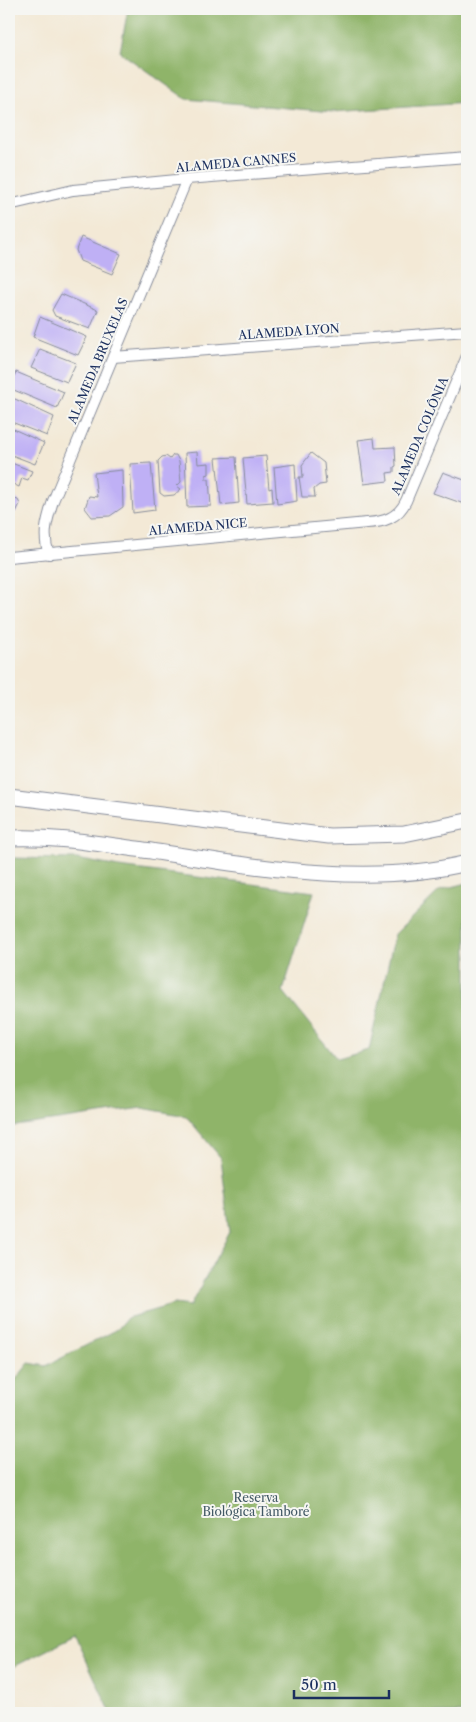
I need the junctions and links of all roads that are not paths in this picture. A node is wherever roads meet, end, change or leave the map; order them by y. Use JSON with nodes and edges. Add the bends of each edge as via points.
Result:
{"nodes":[{"id":1,"x":467,"y":157,"type":"edge"},
{"id":2,"x":187,"y":179,"type":"junction"},
{"id":3,"x":9,"y":205,"type":"edge"},
{"id":4,"x":467,"y":330,"type":"edge"},
{"id":5,"x":467,"y":356,"type":"edge"},
{"id":6,"x":114,"y":358,"type":"junction"},
{"id":7,"x":389,"y":519,"type":"joint"},
{"id":8,"x":49,"y":554,"type":"junction"},
{"id":9,"x":9,"y":557,"type":"edge"},
{"id":10,"x":9,"y":796,"type":"edge"},
{"id":11,"x":467,"y":821,"type":"edge"},
{"id":12,"x":9,"y":838,"type":"edge"},
{"id":13,"x":467,"y":862,"type":"edge"}],
"edges":[{"from":1,"to":2,"type":"street","name":"ALAMEDA CANNES"},
{"from":2,"to":3,"type":"street","name":"ALAMEDA CANNES","via":[[73,190]]},
{"from":2,"to":6,"type":"street","name":"ALAMEDA BRUXELAS"},
{"from":4,"to":6,"type":"street","name":"ALAMEDA LYON"},
{"from":5,"to":7,"type":"street","name":"ALAMEDA COLÔNIA","via":[[406,501]]},
{"from":6,"to":8,"type":"street","name":"ALAMEDA BRUXELAS","via":[[48,517],[45,537]]},
{"from":7,"to":8,"type":"street","name":"ALAMEDA NICE","via":[[367,524]]},
{"from":8,"to":9,"type":"street","name":"ALAMEDA NICE"},
{"from":10,"to":11,"type":"main road","via":[[329,836],[404,834]]},
{"from":12,"to":13,"type":"main road","via":[[77,841],[340,874],[406,873]]}]}
